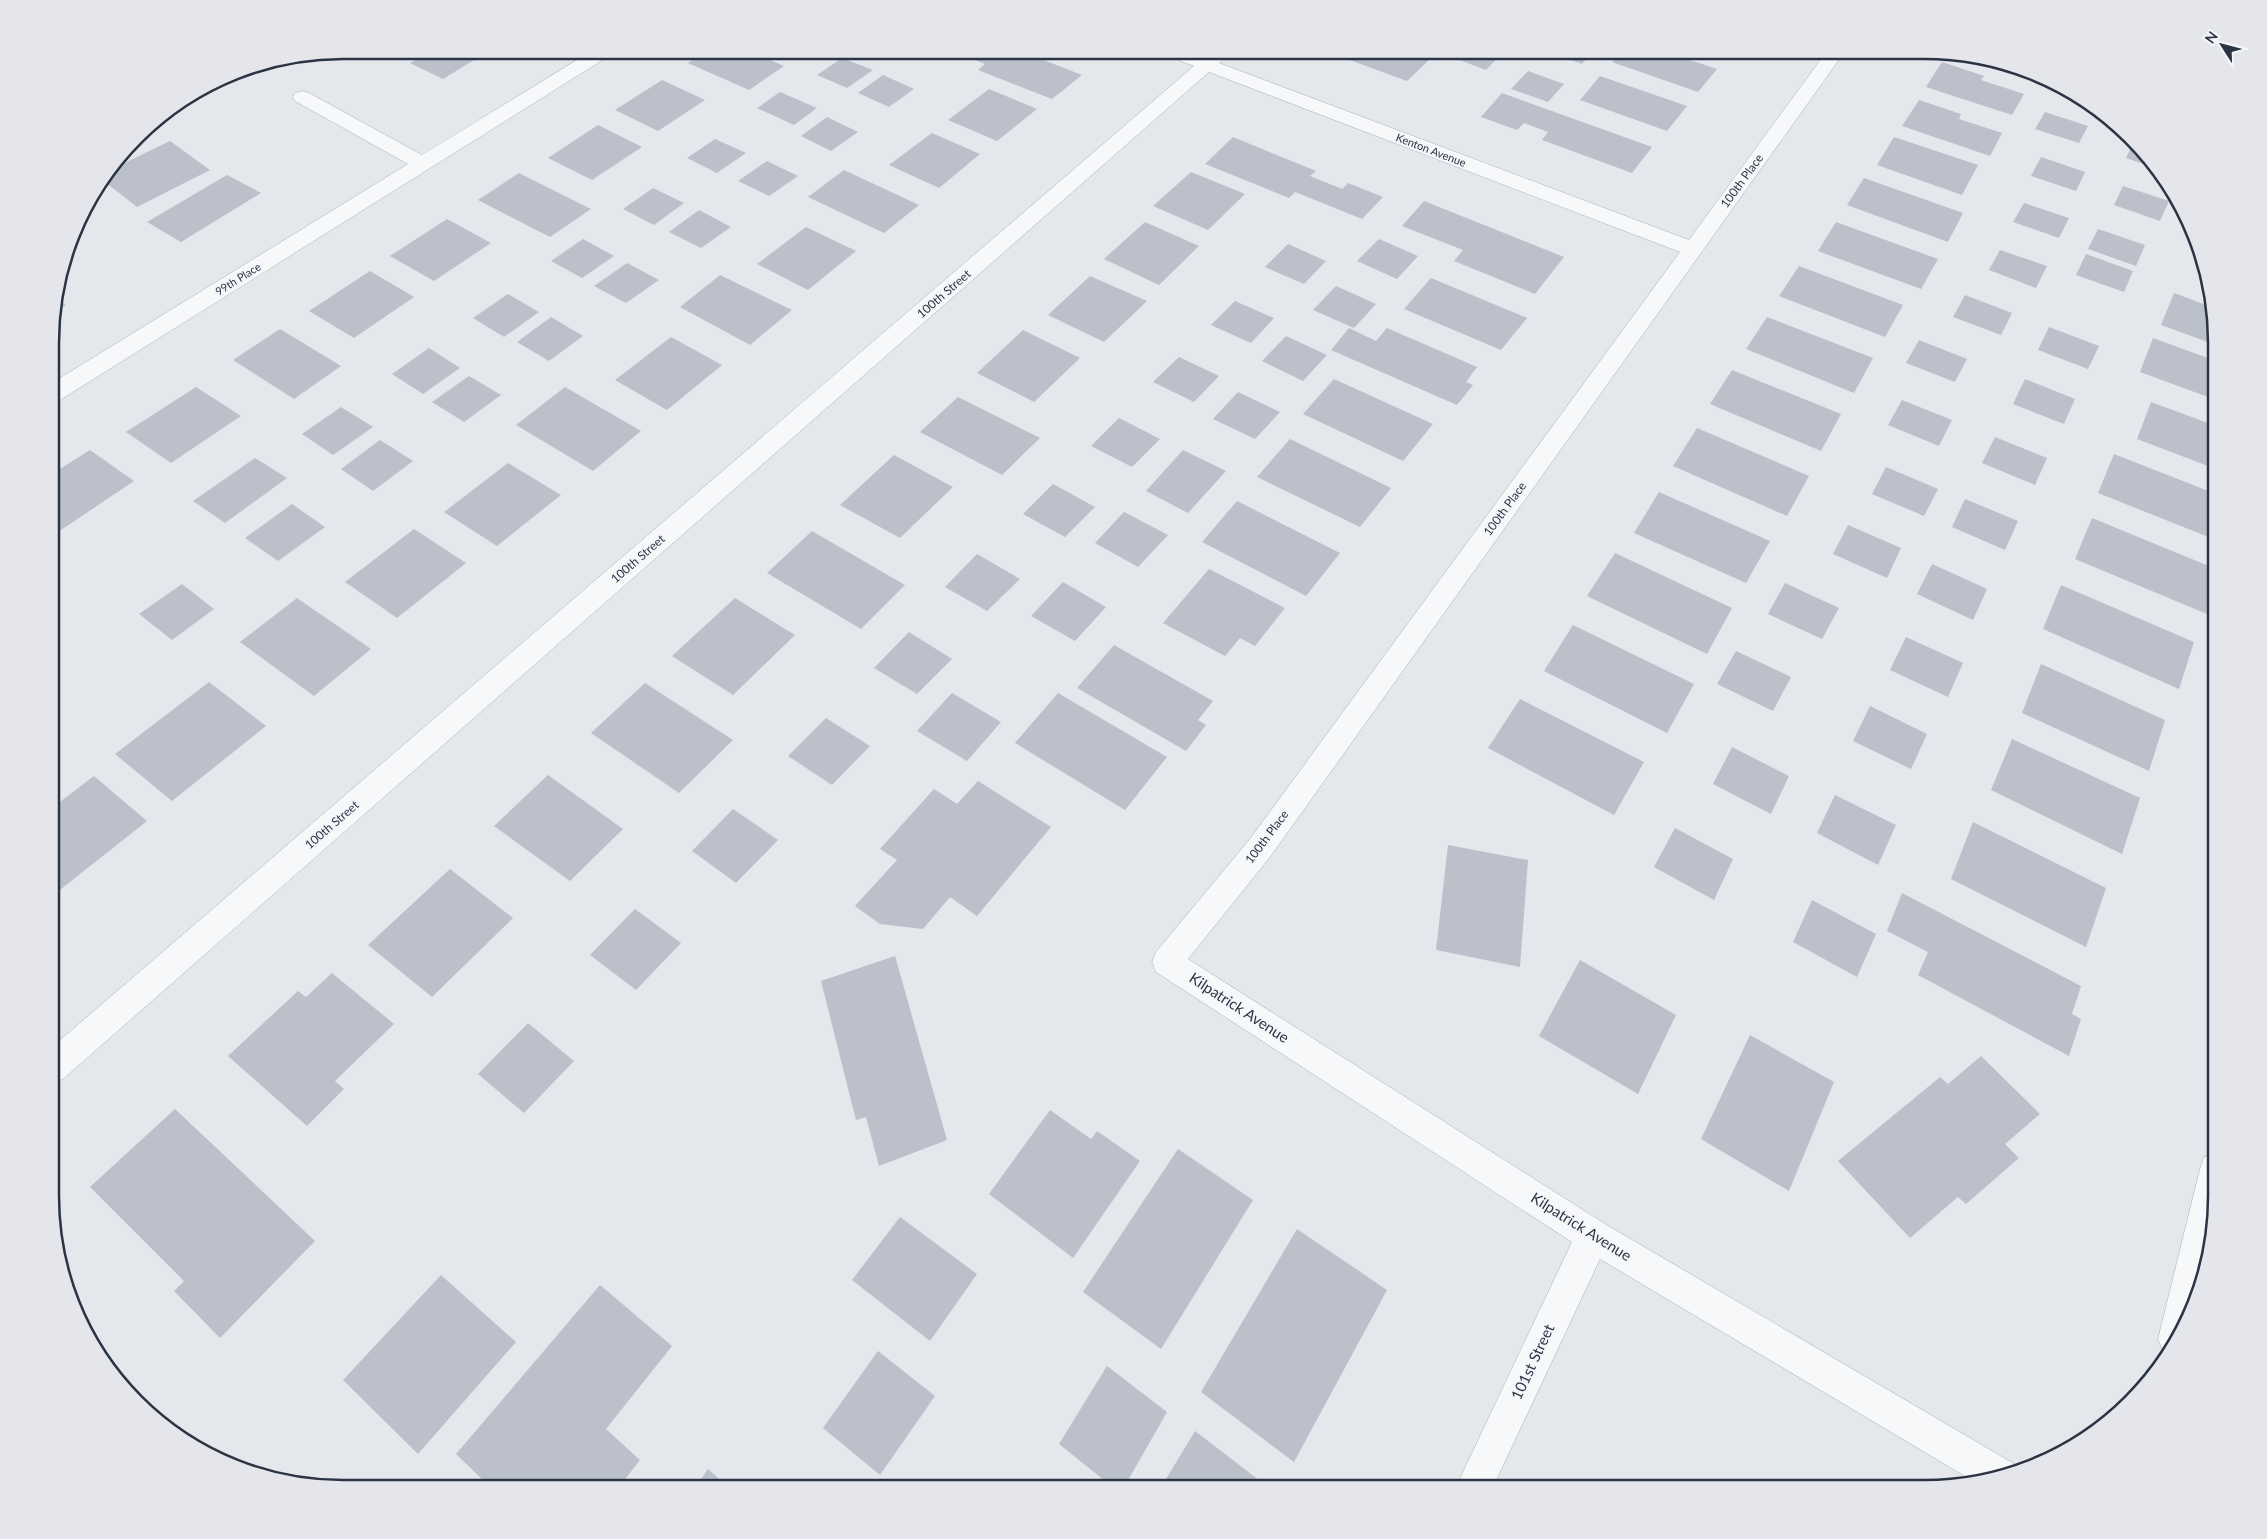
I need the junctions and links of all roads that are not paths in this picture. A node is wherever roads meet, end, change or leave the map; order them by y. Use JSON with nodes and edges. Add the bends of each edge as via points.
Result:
{"nodes":[{"id":1,"x":592,"y":59,"type":"edge"},
{"id":2,"x":1214,"y":59,"type":"edge"},
{"id":3,"x":1218,"y":59,"type":"edge"},
{"id":4,"x":1830,"y":59,"type":"edge"},
{"id":5,"x":302,"y":97,"type":"dead end"},
{"id":6,"x":423,"y":164,"type":"junction"},
{"id":7,"x":1693,"y":249,"type":"junction"},
{"id":8,"x":59,"y":390,"type":"edge"},
{"id":9,"x":1167,"y":962,"type":"joint"},
{"id":10,"x":59,"y":1062,"type":"edge"},
{"id":11,"x":2208,"y":1202,"type":"edge"},
{"id":12,"x":1593,"y":1236,"type":"junction"},
{"id":13,"x":2180,"y":1321,"type":"edge"},
{"id":14,"x":1993,"y":1472,"type":"edge"},
{"id":15,"x":1477,"y":1480,"type":"edge"}],
"edges":[{"from":1,"to":6,"type":"street","name":"99th Place"},
{"from":2,"to":10,"type":"street","name":"100th Street"},
{"from":3,"to":7,"type":"street","name":"Kenton Avenue"},
{"from":4,"to":7,"type":"street","name":"100th Place"},
{"from":5,"to":6,"type":"street"},
{"from":6,"to":8,"type":"street","name":"99th Place"},
{"from":7,"to":9,"type":"street","name":"100th Place","via":[[1260,848]]},
{"from":9,"to":12,"type":"street","name":"Kilpatrick Avenue"},
{"from":11,"to":13,"type":"street"},
{"from":12,"to":14,"type":"street","name":"Kilpatrick Avenue"},
{"from":12,"to":15,"type":"street","name":"101st Street"}]}
